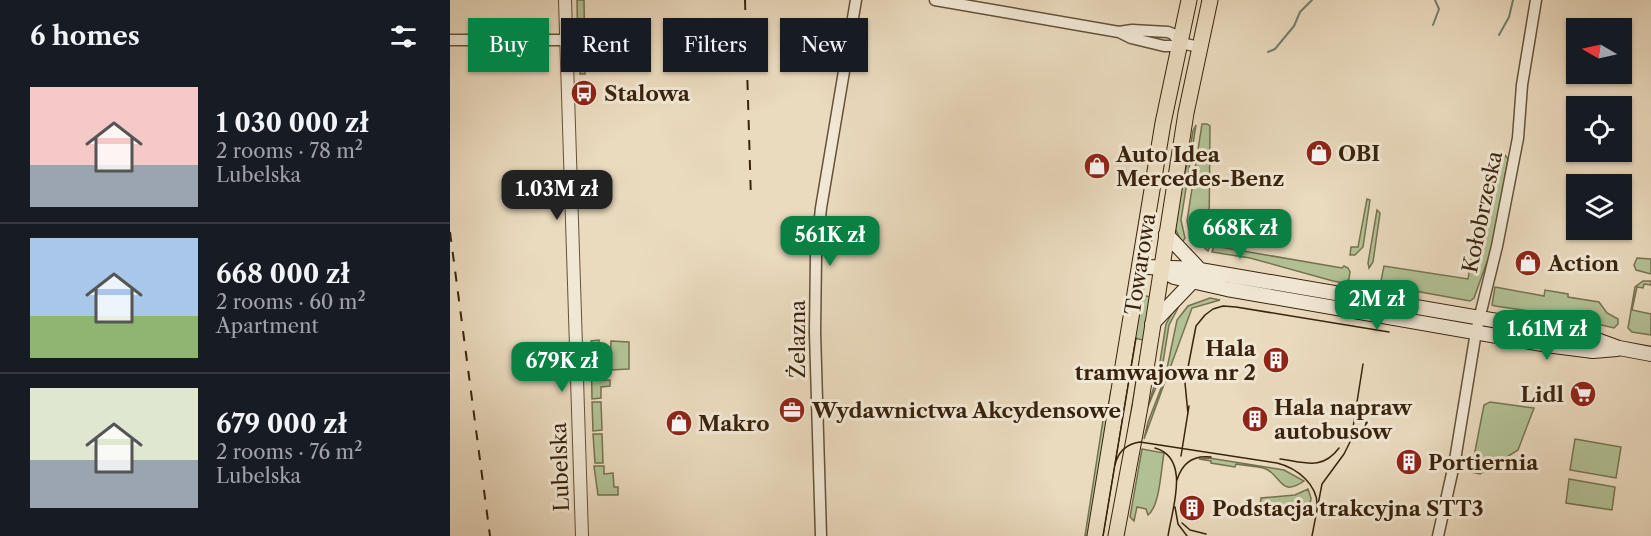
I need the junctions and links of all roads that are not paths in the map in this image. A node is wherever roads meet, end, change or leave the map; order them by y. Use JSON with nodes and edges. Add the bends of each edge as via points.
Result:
{"nodes":[{"id":1,"x":565,"y":0,"type":"edge"},
{"id":2,"x":856,"y":0,"type":"edge"},
{"id":3,"x":935,"y":0,"type":"edge"},
{"id":4,"x":1210,"y":0,"type":"edge"},
{"id":5,"x":1536,"y":0,"type":"edge"},
{"id":6,"x":1188,"y":6,"type":"edge"},
{"id":7,"x":565,"y":18,"type":"edge"},
{"id":8,"x":1119,"y":32,"type":"junction"},
{"id":9,"x":1166,"y":32,"type":"junction"},
{"id":10,"x":450,"y":40,"type":"edge"},
{"id":11,"x":561,"y":40,"type":"edge"},
{"id":12,"x":1180,"y":43,"type":"junction"},
{"id":13,"x":1164,"y":46,"type":"junction"},
{"id":14,"x":1200,"y":47,"type":"junction"},
{"id":15,"x":567,"y":72,"type":"edge"},
{"id":16,"x":1174,"y":72,"type":"junction"},
{"id":17,"x":1166,"y":234,"type":"junction"},
{"id":18,"x":1140,"y":266,"type":"junction"},
{"id":19,"x":1160,"y":269,"type":"junction"},
{"id":20,"x":1200,"y":270,"type":"junction"},
{"id":21,"x":1192,"y":282,"type":"junction"},
{"id":22,"x":1480,"y":317,"type":"junction"},
{"id":23,"x":1152,"y":324,"type":"junction"},
{"id":24,"x":1476,"y":332,"type":"junction"},
{"id":25,"x":1619,"y":348,"type":"junction"},
{"id":26,"x":1651,"y":354,"type":"edge"},
{"id":27,"x":582,"y":536,"type":"edge"},
{"id":28,"x":821,"y":536,"type":"edge"},
{"id":29,"x":1095,"y":536,"type":"edge"},
{"id":30,"x":1116,"y":536,"type":"edge"},
{"id":31,"x":1438,"y":536,"type":"edge"}],
"edges":[{"from":1,"to":7,"type":"street","name":"Lubelska"},
{"from":2,"to":28,"type":"street","name":"Żelazna","via":[[816,256]]},
{"from":3,"to":8,"type":"street"},
{"from":4,"to":14,"type":"main road","name":"Towarowa"},
{"from":5,"to":22,"type":"street","name":"Kołobrzeska","via":[[1518,138]]},
{"from":6,"to":9,"type":"street","via":[[1178,24]]},
{"from":6,"to":12,"type":"main road","name":"Towarowa"},
{"from":8,"to":9,"type":"street"},
{"from":8,"to":13,"type":"street"},
{"from":9,"to":12,"type":"street"},
{"from":10,"to":11,"type":"street"},
{"from":12,"to":13,"type":"street"},
{"from":12,"to":14,"type":"street"},
{"from":12,"to":16,"type":"main road","name":"Towarowa"},
{"from":13,"to":16,"type":"street"},
{"from":14,"to":17,"type":"main road","name":"Towarowa"},
{"from":15,"to":27,"type":"street","name":"Lubelska"},
{"from":16,"to":18,"type":"main road","name":"Towarowa"},
{"from":17,"to":19,"type":"main road","name":"Towarowa"},
{"from":17,"to":20,"type":"main road"},
{"from":18,"to":19,"type":"main road"},
{"from":18,"to":29,"type":"main road","name":"Towarowa"},
{"from":19,"to":20,"type":"main road"},
{"from":19,"to":21,"type":"main road"},
{"from":19,"to":23,"type":"main road","name":"Towarowa"},
{"from":20,"to":22,"type":"main road"},
{"from":21,"to":23,"type":"main road"},
{"from":21,"to":24,"type":"main road"},
{"from":22,"to":24,"type":"street","name":"Kołobrzeska"},
{"from":22,"to":25,"type":"main road","via":[[1586,336]]},
{"from":23,"to":30,"type":"main road","name":"Towarowa"},
{"from":24,"to":25,"type":"main road","via":[[1593,351]]},
{"from":24,"to":31,"type":"street","name":"Kołobrzeska"},
{"from":25,"to":26,"type":"main road"}]}
